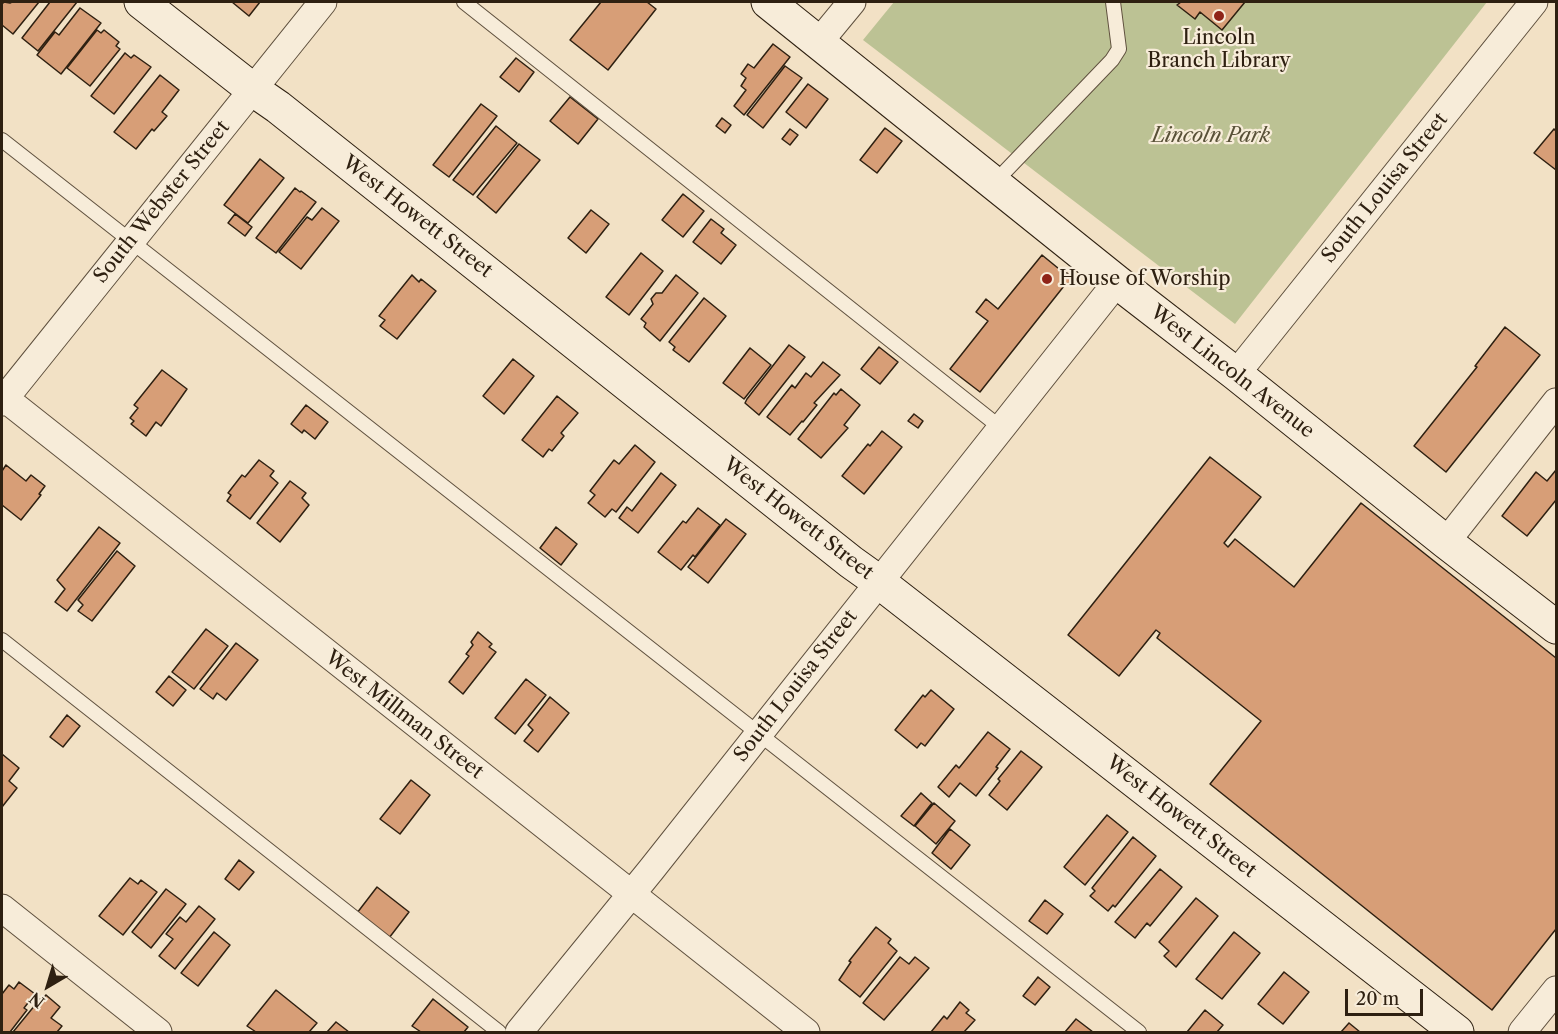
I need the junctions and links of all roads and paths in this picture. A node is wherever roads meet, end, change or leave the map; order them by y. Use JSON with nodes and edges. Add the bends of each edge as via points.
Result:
{"nodes":[{"id":1,"x":141,"y":2,"type":"edge"},
{"id":2,"x":323,"y":2,"type":"edge"},
{"id":3,"x":464,"y":2,"type":"edge"},
{"id":4,"x":768,"y":2,"type":"edge"},
{"id":5,"x":852,"y":2,"type":"edge"},
{"id":6,"x":1113,"y":2,"type":"edge"},
{"id":7,"x":1534,"y":2,"type":"edge"},
{"id":8,"x":819,"y":42,"type":"junction"},
{"id":9,"x":252,"y":89,"type":"junction"},
{"id":10,"x":2,"y":140,"type":"edge"},
{"id":11,"x":994,"y":183,"type":"junction"},
{"id":12,"x":131,"y":241,"type":"junction"},
{"id":13,"x":1117,"y":282,"type":"junction"},
{"id":14,"x":1236,"y":374,"type":"junction"},
{"id":15,"x":2,"y":399,"type":"edge"},
{"id":16,"x":1557,"y":402,"type":"edge"},
{"id":17,"x":1001,"y":428,"type":"junction"},
{"id":18,"x":1446,"y":542,"type":"junction"},
{"id":19,"x":879,"y":582,"type":"junction"},
{"id":20,"x":1557,"y":627,"type":"edge"},
{"id":21,"x":2,"y":640,"type":"edge"},
{"id":22,"x":759,"y":734,"type":"junction"},
{"id":23,"x":631,"y":894,"type":"junction"},
{"id":24,"x":2,"y":908,"type":"edge"},
{"id":25,"x":1557,"y":990,"type":"edge"},
{"id":26,"x":158,"y":1032,"type":"edge"},
{"id":27,"x":499,"y":1032,"type":"edge"},
{"id":28,"x":519,"y":1032,"type":"edge"},
{"id":29,"x":806,"y":1032,"type":"edge"},
{"id":30,"x":1139,"y":1032,"type":"edge"},
{"id":31,"x":1457,"y":1032,"type":"edge"},
{"id":32,"x":1522,"y":1032,"type":"edge"}],
"edges":[{"from":1,"to":9,"type":"main road","name":"West Howett Street"},
{"from":2,"to":9,"type":"street","name":"South Webster Street"},
{"from":3,"to":17,"type":"lane"},
{"from":4,"to":8,"type":"main road","name":"West Lincoln Avenue"},
{"from":5,"to":8,"type":"street"},
{"from":6,"to":11,"type":"lane","via":[[1119,48],[1112,60]]},
{"from":7,"to":14,"type":"street","name":"South Louisa Street"},
{"from":8,"to":11,"type":"main road","name":"West Lincoln Avenue"},
{"from":9,"to":12,"type":"street","name":"South Webster Street"},
{"from":9,"to":19,"type":"main road","name":"West Howett Street"},
{"from":10,"to":12,"type":"lane"},
{"from":11,"to":13,"type":"main road","name":"West Lincoln Avenue"},
{"from":12,"to":15,"type":"street","name":"South Webster Street"},
{"from":12,"to":22,"type":"lane"},
{"from":13,"to":14,"type":"main road","name":"West Lincoln Avenue"},
{"from":13,"to":17,"type":"street","name":"South Louisa Street"},
{"from":14,"to":18,"type":"main road","name":"West Lincoln Avenue"},
{"from":15,"to":23,"type":"street","name":"West Millman Street"},
{"from":16,"to":18,"type":"street"},
{"from":17,"to":19,"type":"street","name":"South Louisa Street"},
{"from":18,"to":20,"type":"main road","name":"West Lincoln Avenue"},
{"from":19,"to":22,"type":"street","name":"South Louisa Street"},
{"from":19,"to":31,"type":"main road","name":"West Howett Street"},
{"from":21,"to":27,"type":"lane"},
{"from":22,"to":23,"type":"street","name":"South Louisa Street"},
{"from":22,"to":30,"type":"lane"},
{"from":23,"to":28,"type":"street","name":"South Louisa Street"},
{"from":23,"to":29,"type":"street","name":"West Millman Street"},
{"from":24,"to":26,"type":"street"},
{"from":25,"to":32,"type":"street"}]}
